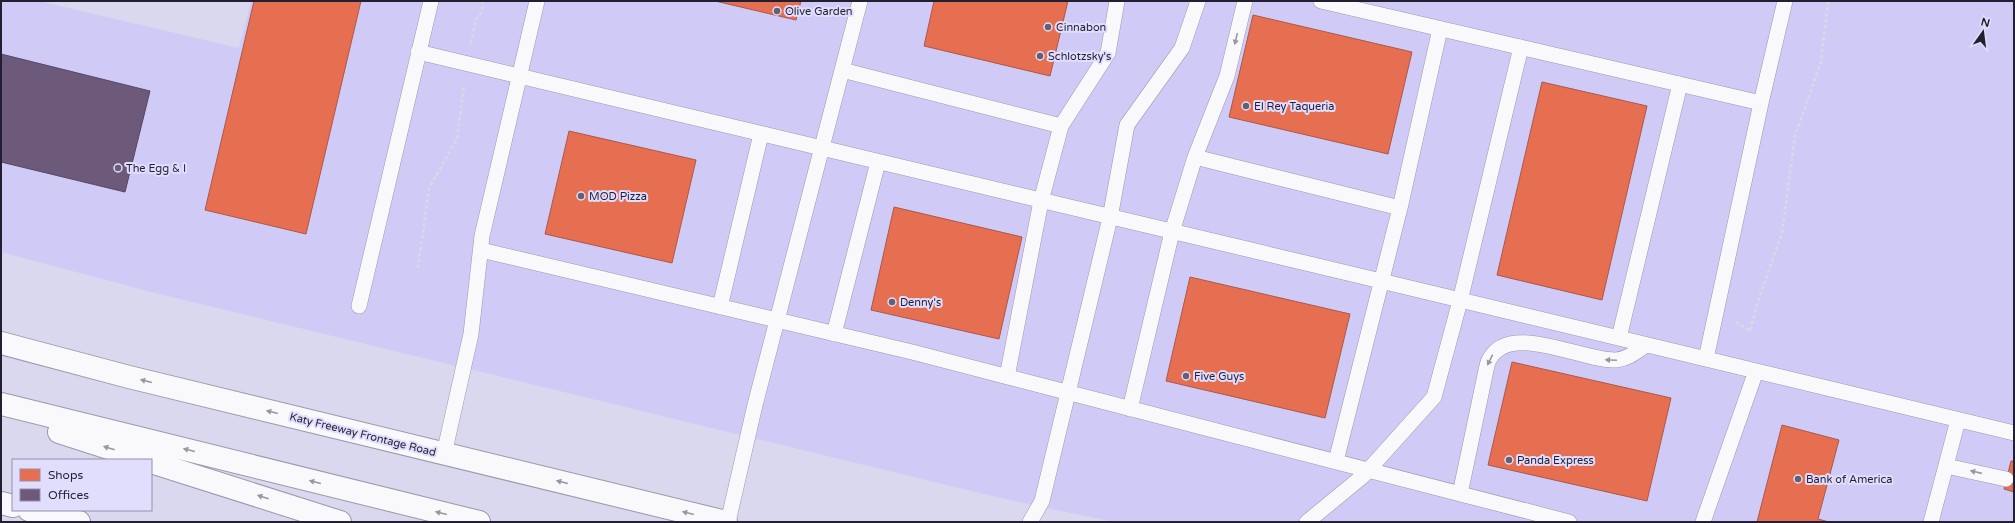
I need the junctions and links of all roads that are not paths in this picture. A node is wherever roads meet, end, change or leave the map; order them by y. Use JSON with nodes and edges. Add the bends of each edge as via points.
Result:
{"nodes":[{"id":1,"x":431,"y":1,"type":"edge"},
{"id":2,"x":537,"y":1,"type":"edge"},
{"id":3,"x":860,"y":1,"type":"edge"},
{"id":4,"x":1117,"y":1,"type":"edge"},
{"id":5,"x":1198,"y":1,"type":"edge"},
{"id":6,"x":1245,"y":1,"type":"edge"},
{"id":7,"x":1321,"y":1,"type":"edge"},
{"id":8,"x":1785,"y":1,"type":"edge"},
{"id":9,"x":1440,"y":29,"type":"junction"},
{"id":10,"x":1521,"y":47,"type":"junction"},
{"id":11,"x":418,"y":52,"type":"junction"},
{"id":12,"x":842,"y":70,"type":"junction"},
{"id":13,"x":519,"y":76,"type":"junction"},
{"id":14,"x":1680,"y":84,"type":"junction"},
{"id":15,"x":1761,"y":103,"type":"junction"},
{"id":16,"x":1061,"y":126,"type":"junction"},
{"id":17,"x":761,"y":134,"type":"junction"},
{"id":18,"x":822,"y":149,"type":"junction"},
{"id":19,"x":1195,"y":157,"type":"junction"},
{"id":20,"x":878,"y":162,"type":"junction"},
{"id":21,"x":1041,"y":201,"type":"junction"},
{"id":22,"x":1400,"y":208,"type":"junction"},
{"id":23,"x":1110,"y":218,"type":"junction"},
{"id":24,"x":1172,"y":232,"type":"junction"},
{"id":25,"x":480,"y":250,"type":"junction"},
{"id":26,"x":1380,"y":281,"type":"junction"},
{"id":27,"x":1460,"y":301,"type":"junction"},
{"id":28,"x":359,"y":306,"type":"dead end"},
{"id":29,"x":720,"y":307,"type":"junction"},
{"id":30,"x":777,"y":321,"type":"junction"},
{"id":31,"x":834,"y":334,"type":"junction"},
{"id":32,"x":1618,"y":338,"type":"junction"},
{"id":33,"x":1,"y":343,"type":"edge"},
{"id":34,"x":1646,"y":345,"type":"junction"},
{"id":35,"x":1706,"y":359,"type":"junction"},
{"id":36,"x":1756,"y":371,"type":"junction"},
{"id":37,"x":1007,"y":378,"type":"junction"},
{"id":38,"x":1068,"y":394,"type":"junction"},
{"id":39,"x":1,"y":404,"type":"edge"},
{"id":40,"x":1130,"y":409,"type":"junction"},
{"id":41,"x":1,"y":414,"type":"edge"},
{"id":42,"x":1958,"y":420,"type":"junction"},
{"id":43,"x":2014,"y":433,"type":"edge"},
{"id":44,"x":444,"y":454,"type":"junction"},
{"id":45,"x":143,"y":459,"type":"edge"},
{"id":46,"x":1336,"y":461,"type":"junction"},
{"id":47,"x":152,"y":462,"type":"edge"},
{"id":48,"x":1946,"y":466,"type":"junction"},
{"id":49,"x":1368,"y":469,"type":"junction"},
{"id":50,"x":2006,"y":479,"type":"dead end"},
{"id":51,"x":1460,"y":494,"type":"junction"},
{"id":52,"x":1,"y":503,"type":"edge"},
{"id":53,"x":12,"y":506,"type":"edge"},
{"id":54,"x":34,"y":511,"type":"edge"},
{"id":55,"x":1934,"y":521,"type":"edge"},
{"id":56,"x":79,"y":522,"type":"edge"},
{"id":57,"x":340,"y":522,"type":"edge"},
{"id":58,"x":479,"y":522,"type":"edge"},
{"id":59,"x":727,"y":522,"type":"edge"},
{"id":60,"x":1030,"y":522,"type":"edge"},
{"id":61,"x":1307,"y":522,"type":"edge"},
{"id":62,"x":1569,"y":522,"type":"edge"},
{"id":63,"x":1703,"y":522,"type":"edge"}],
"edges":[{"from":1,"to":11,"type":"lane"},
{"from":2,"to":13,"type":"lane"},
{"from":3,"to":12,"type":"lane"},
{"from":4,"to":16,"type":"lane","via":[[1108,53]]},
{"from":5,"to":23,"type":"lane","via":[[1182,48],[1127,125]]},
{"from":6,"to":19,"type":"lane","one_way":true,"via":[[1227,76]]},
{"from":7,"to":9,"type":"lane"},
{"from":8,"to":15,"type":"lane"},
{"from":9,"to":10,"type":"lane"},
{"from":9,"to":22,"type":"lane"},
{"from":10,"to":14,"type":"lane"},
{"from":10,"to":27,"type":"lane"},
{"from":11,"to":13,"type":"lane"},
{"from":11,"to":28,"type":"lane"},
{"from":12,"to":16,"type":"lane"},
{"from":12,"to":18,"type":"lane"},
{"from":13,"to":17,"type":"lane"},
{"from":13,"to":25,"type":"lane"},
{"from":14,"to":15,"type":"lane"},
{"from":14,"to":32,"type":"lane"},
{"from":15,"to":35,"type":"lane"},
{"from":16,"to":21,"type":"lane"},
{"from":17,"to":18,"type":"lane"},
{"from":17,"to":29,"type":"lane"},
{"from":18,"to":20,"type":"lane"},
{"from":18,"to":30,"type":"lane"},
{"from":19,"to":22,"type":"lane"},
{"from":19,"to":24,"type":"lane"},
{"from":20,"to":21,"type":"lane"},
{"from":20,"to":31,"type":"lane"},
{"from":21,"to":23,"type":"lane"},
{"from":21,"to":37,"type":"lane"},
{"from":22,"to":26,"type":"lane"},
{"from":23,"to":24,"type":"lane"},
{"from":23,"to":38,"type":"lane"},
{"from":24,"to":26,"type":"lane"},
{"from":24,"to":40,"type":"lane"},
{"from":25,"to":29,"type":"lane"},
{"from":25,"to":44,"type":"lane","via":[[472,334]]},
{"from":26,"to":27,"type":"lane"},
{"from":26,"to":46,"type":"lane"},
{"from":27,"to":32,"type":"lane"},
{"from":27,"to":49,"type":"lane","via":[[1434,397]]},
{"from":29,"to":30,"type":"lane"},
{"from":30,"to":31,"type":"lane"},
{"from":30,"to":59,"type":"lane"},
{"from":31,"to":37,"type":"lane"},
{"from":32,"to":34,"type":"lane"},
{"from":44,"to":33,"type":"main road","name":"Katy Freeway Frontage Road","one_way":true},
{"from":34,"to":35,"type":"lane"},
{"from":34,"to":51,"type":"lane","one_way":true,"via":[[1630,356],[1617,360],[1600,359],[1530,342],[1514,343],[1495,353],[1489,360]]},
{"from":35,"to":36,"type":"lane"},
{"from":36,"to":42,"type":"lane"},
{"from":36,"to":63,"type":"lane"},
{"from":37,"to":38,"type":"lane"},
{"from":38,"to":40,"type":"lane"},
{"from":38,"to":60,"type":"lane","via":[[1042,501]]},
{"from":58,"to":39,"type":"main road","one_way":true},
{"from":40,"to":46,"type":"lane"},
{"from":45,"to":41,"type":"main road","one_way":true},
{"from":42,"to":43,"type":"lane"},
{"from":42,"to":48,"type":"lane"},
{"from":59,"to":44,"type":"main road","name":"Katy Freeway Frontage Road","one_way":true},
{"from":46,"to":49,"type":"lane"},
{"from":57,"to":47,"type":"main road","one_way":true},
{"from":50,"to":48,"type":"lane","one_way":true},
{"from":48,"to":55,"type":"lane"},
{"from":49,"to":51,"type":"lane"},
{"from":49,"to":61,"type":"lane"},
{"from":51,"to":62,"type":"lane"},
{"from":52,"to":53,"type":"main road"},
{"from":54,"to":56,"type":"main road"}]}
